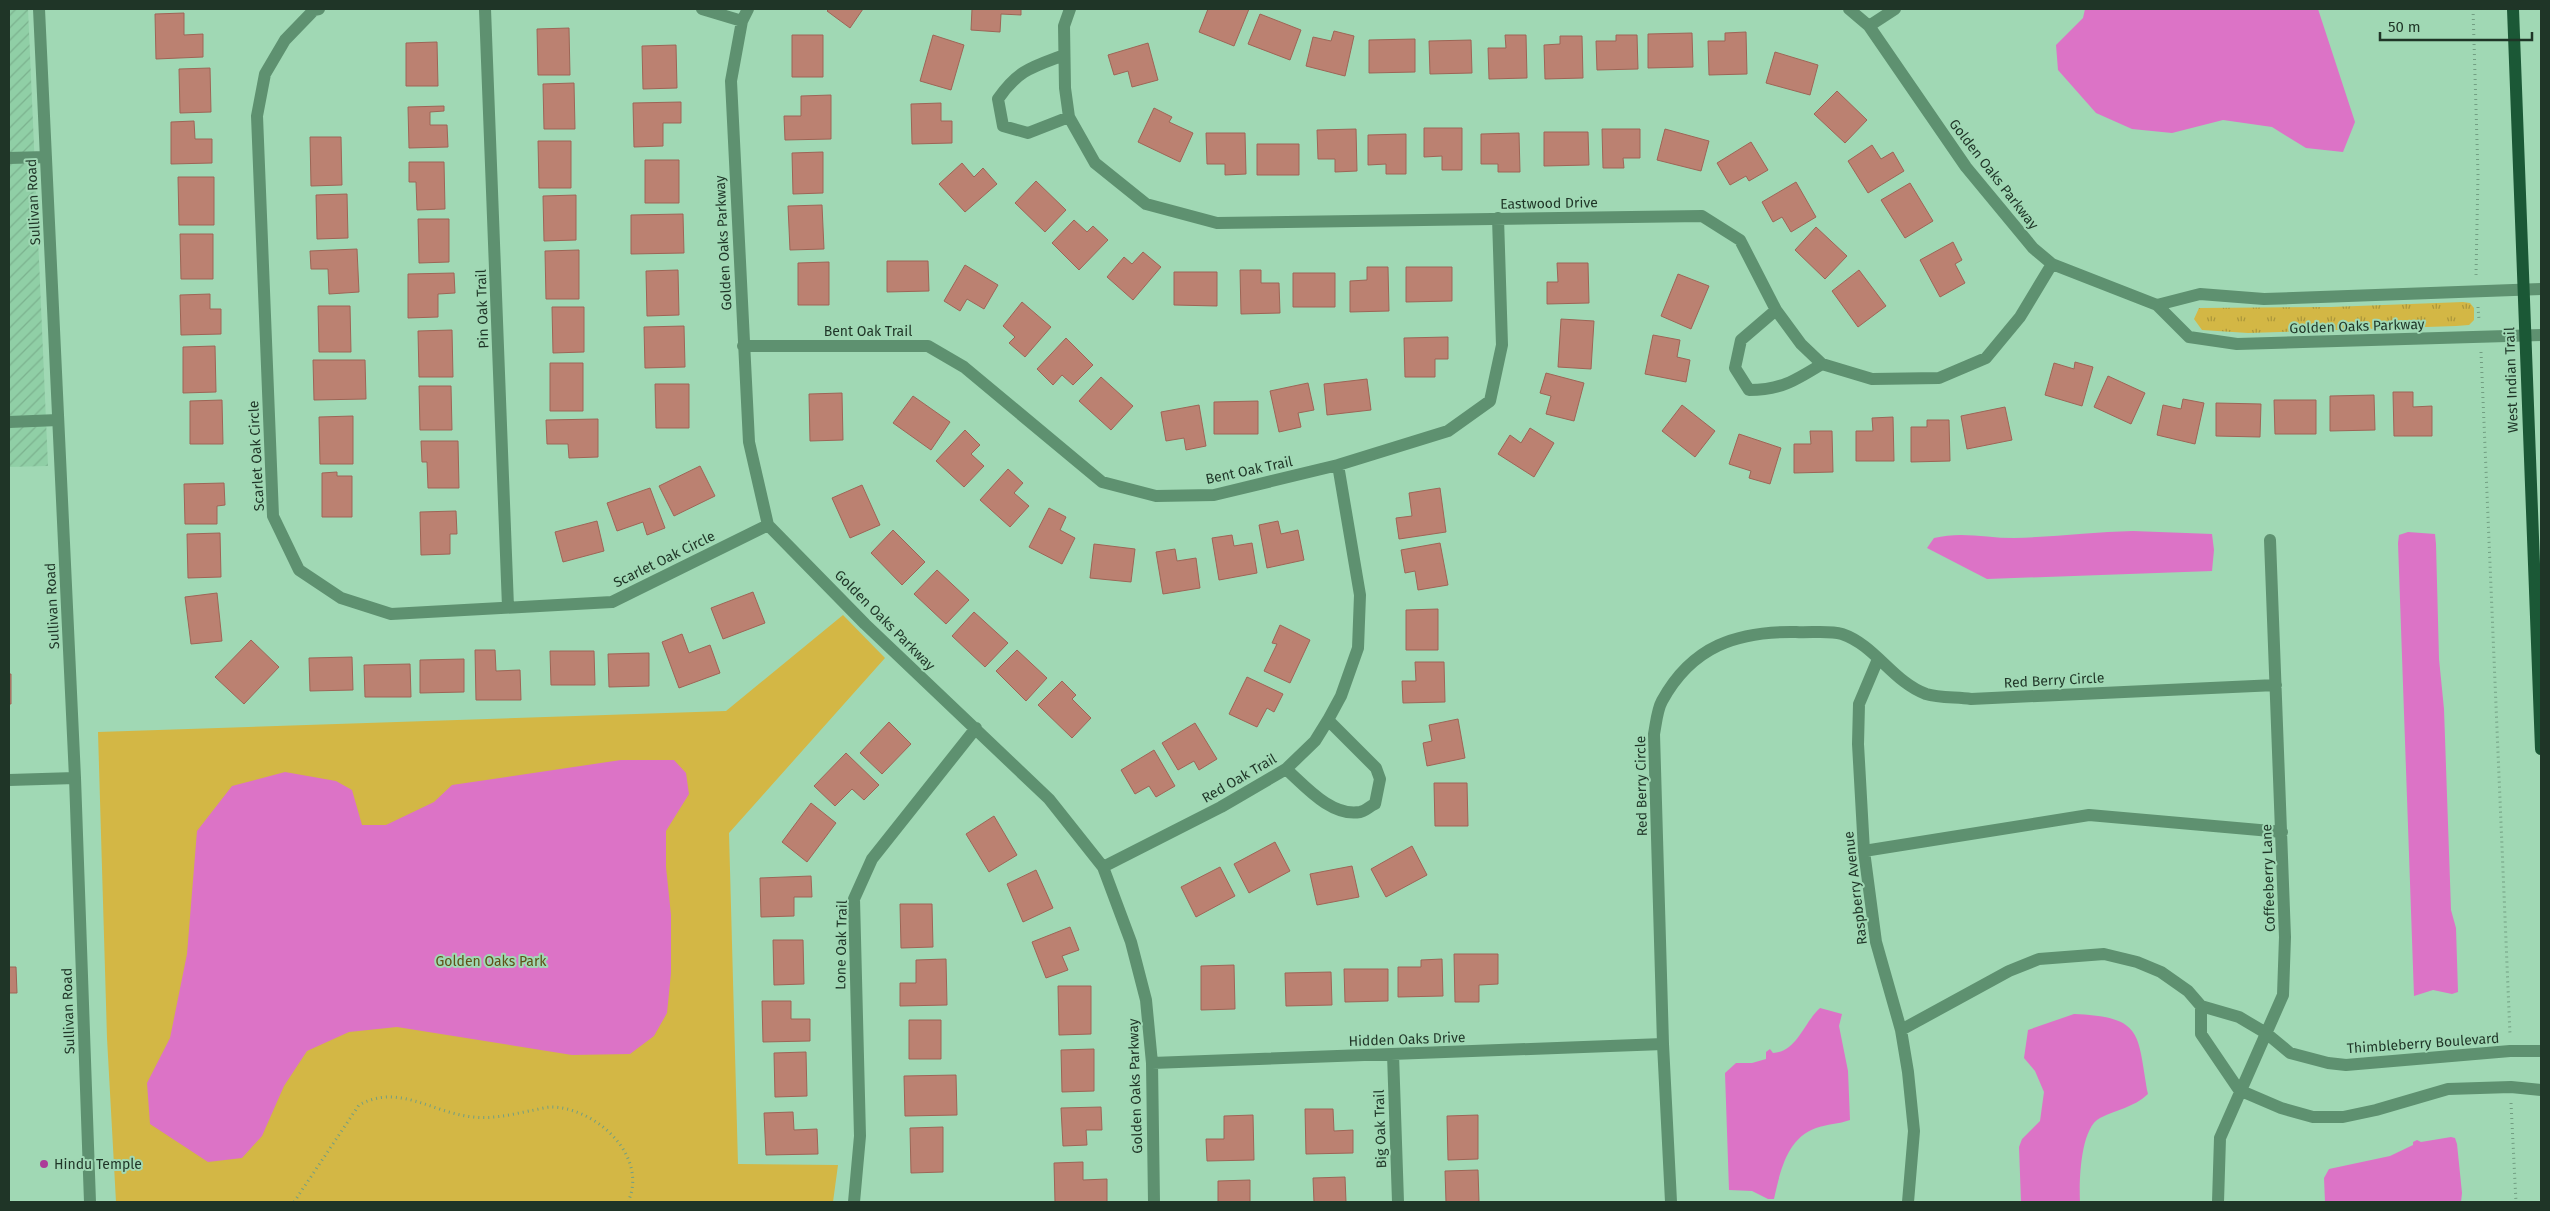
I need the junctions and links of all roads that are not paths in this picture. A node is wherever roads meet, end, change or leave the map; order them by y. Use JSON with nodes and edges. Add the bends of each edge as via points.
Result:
{"nodes":[{"id":1,"x":39,"y":9,"type":"edge"},
{"id":2,"x":319,"y":9,"type":"edge"},
{"id":3,"x":485,"y":9,"type":"edge"},
{"id":4,"x":702,"y":9,"type":"edge"},
{"id":5,"x":748,"y":9,"type":"edge"},
{"id":6,"x":1070,"y":9,"type":"edge"},
{"id":7,"x":1849,"y":9,"type":"edge"},
{"id":8,"x":1895,"y":9,"type":"edge"},
{"id":9,"x":2513,"y":9,"type":"edge"},
{"id":10,"x":742,"y":21,"type":"junction"},
{"id":11,"x":1869,"y":26,"type":"junction"},
{"id":12,"x":1064,"y":55,"type":"junction"},
{"id":13,"x":1069,"y":117,"type":"junction"},
{"id":14,"x":46,"y":157,"type":"junction"},
{"id":15,"x":9,"y":158,"type":"edge"},
{"id":16,"x":1498,"y":218,"type":"junction"},
{"id":17,"x":2052,"y":264,"type":"junction"},
{"id":18,"x":2541,"y":288,"type":"edge"},
{"id":19,"x":2523,"y":289,"type":"junction"},
{"id":20,"x":2157,"y":305,"type":"junction"},
{"id":21,"x":1776,"y":310,"type":"junction"},
{"id":22,"x":2541,"y":335,"type":"edge"},
{"id":23,"x":2524,"y":336,"type":"junction"},
{"id":24,"x":743,"y":346,"type":"junction"},
{"id":25,"x":1822,"y":364,"type":"junction"},
{"id":26,"x":58,"y":420,"type":"junction"},
{"id":27,"x":9,"y":422,"type":"edge"},
{"id":28,"x":1338,"y":465,"type":"junction"},
{"id":29,"x":768,"y":525,"type":"junction"},
{"id":30,"x":2270,"y":540,"type":"dead end"},
{"id":31,"x":508,"y":608,"type":"junction"},
{"id":32,"x":1878,"y":659,"type":"junction"},
{"id":33,"x":2276,"y":685,"type":"junction"},
{"id":34,"x":1328,"y":720,"type":"junction"},
{"id":35,"x":976,"y":728,"type":"junction"},
{"id":36,"x":2541,"y":749,"type":"edge"},
{"id":37,"x":1286,"y":769,"type":"junction"},
{"id":38,"x":75,"y":778,"type":"junction"},
{"id":39,"x":9,"y":780,"type":"edge"},
{"id":40,"x":2282,"y":832,"type":"junction"},
{"id":41,"x":1864,"y":851,"type":"junction"},
{"id":42,"x":1103,"y":867,"type":"junction"},
{"id":43,"x":2201,"y":1006,"type":"junction"},
{"id":44,"x":1901,"y":1030,"type":"junction"},
{"id":45,"x":2266,"y":1033,"type":"junction"},
{"id":46,"x":1663,"y":1044,"type":"junction"},
{"id":47,"x":2541,"y":1051,"type":"edge"},
{"id":48,"x":1393,"y":1054,"type":"junction"},
{"id":49,"x":1152,"y":1063,"type":"junction"},
{"id":50,"x":2239,"y":1090,"type":"junction"},
{"id":51,"x":2541,"y":1090,"type":"edge"},
{"id":52,"x":90,"y":1202,"type":"edge"},
{"id":53,"x":854,"y":1202,"type":"edge"},
{"id":54,"x":1154,"y":1202,"type":"edge"},
{"id":55,"x":1398,"y":1202,"type":"edge"},
{"id":56,"x":1672,"y":1202,"type":"edge"},
{"id":57,"x":1908,"y":1202,"type":"edge"},
{"id":58,"x":2218,"y":1202,"type":"edge"}],
"edges":[{"from":1,"to":14,"type":"street","name":"Sullivan Road"},
{"from":2,"to":31,"type":"street","name":"Scarlet Oak Circle","via":[[314,10],[285,40],[265,74],[257,116],[273,516],[299,570],[341,598],[391,614]]},
{"from":3,"to":31,"type":"street","name":"Pin Oak Trail"},
{"from":4,"to":10,"type":"street"},
{"from":5,"to":10,"type":"street","name":"Golden Oaks Parkway"},
{"from":6,"to":12,"type":"street","name":"Eastwood Drive","via":[[1064,26]]},
{"from":7,"to":11,"type":"street","name":"Golden Oaks Parkway"},
{"from":8,"to":11,"type":"street"},
{"from":9,"to":19,"type":"main road","name":"West Indian Trail"},
{"from":10,"to":24,"type":"street","name":"Golden Oaks Parkway","via":[[731,81]]},
{"from":11,"to":17,"type":"street","name":"Golden Oaks Parkway","via":[[1966,167],[2033,248]]},
{"from":12,"to":13,"type":"street","name":"Eastwood Drive"},
{"from":12,"to":13,"type":"street","via":[[1025,70],[998,99],[1004,126],[1028,133]]},
{"from":13,"to":16,"type":"street","name":"Eastwood Drive","via":[[1095,163],[1146,204],[1217,223]]},
{"from":14,"to":15,"type":"street"},
{"from":14,"to":26,"type":"street","name":"Sullivan Road"},
{"from":16,"to":21,"type":"street","name":"Eastwood Drive","via":[[1702,216],[1740,240]]},
{"from":16,"to":28,"type":"street","name":"Bent Oak Trail","via":[[1502,344],[1490,401],[1448,431]]},
{"from":17,"to":20,"type":"street","name":"Golden Oaks Parkway"},
{"from":17,"to":25,"type":"street","name":"Eastwood Drive","via":[[2020,317],[1986,358],[1939,378],[1872,379]]},
{"from":18,"to":19,"type":"street"},
{"from":19,"to":20,"type":"street","via":[[2264,298],[2200,294]]},
{"from":19,"to":23,"type":"main road","name":"West Indian Trail"},
{"from":20,"to":23,"type":"street","name":"Golden Oaks Parkway","via":[[2189,337],[2237,344]]},
{"from":21,"to":25,"type":"street","name":"Eastwood Drive","via":[[1801,344]]},
{"from":21,"to":25,"type":"street","via":[[1741,340],[1735,368],[1749,390],[1767,390],[1791,384]]},
{"from":22,"to":23,"type":"street","name":"Golden Oaks Parkway"},
{"from":23,"to":36,"type":"main road","name":"West Indian Trail"},
{"from":24,"to":28,"type":"street","name":"Bent Oak Trail","via":[[928,346],[964,367],[1102,482],[1156,496],[1214,495]]},
{"from":24,"to":29,"type":"street","name":"Golden Oaks Parkway","via":[[749,442]]},
{"from":26,"to":27,"type":"street"},
{"from":26,"to":38,"type":"street","name":"Sullivan Road"},
{"from":28,"to":34,"type":"street","name":"Red Oak Trail","via":[[1360,595],[1358,648],[1341,696]]},
{"from":29,"to":31,"type":"street","name":"Scarlet Oak Circle","via":[[612,602]]},
{"from":29,"to":35,"type":"street","name":"Golden Oaks Parkway","via":[[865,624]]},
{"from":30,"to":33,"type":"street","name":"Coffeeberry Lane"},
{"from":32,"to":33,"type":"street","name":"Red Berry Circle","via":[[1926,694],[1971,699]]},
{"from":32,"to":41,"type":"street","name":"Raspberry Avenue","via":[[1859,704]]},
{"from":32,"to":46,"type":"street","name":"Red Berry Circle","via":[[1858,641],[1840,633],[1746,634],[1720,643],[1690,663],[1661,702],[1654,734]]},
{"from":33,"to":40,"type":"street","name":"Coffeeberry Lane"},
{"from":34,"to":37,"type":"street","name":"Red Oak Trail","via":[[1315,741]]},
{"from":34,"to":37,"type":"street","via":[[1376,768],[1380,779],[1375,804],[1361,812],[1344,811],[1324,802]]},
{"from":35,"to":42,"type":"street","name":"Golden Oaks Parkway","via":[[1049,798]]},
{"from":35,"to":53,"type":"street","name":"Lone Oak Trail","via":[[872,859],[854,899],[860,1136]]},
{"from":37,"to":42,"type":"street","name":"Red Oak Trail","via":[[1221,807]]},
{"from":38,"to":39,"type":"street"},
{"from":38,"to":52,"type":"street","name":"Sullivan Road"},
{"from":40,"to":41,"type":"street","via":[[2089,815]]},
{"from":40,"to":45,"type":"street","name":"Coffeeberry Lane","via":[[2283,995]]},
{"from":41,"to":44,"type":"street","name":"Raspberry Avenue","via":[[1876,942]]},
{"from":42,"to":49,"type":"street","name":"Golden Oaks Parkway","via":[[1132,942],[1144,990]]},
{"from":43,"to":44,"type":"street","via":[[2188,991],[2161,972],[2137,962],[2104,954],[2072,956],[2039,959],[2009,971]]},
{"from":43,"to":45,"type":"street","name":"Thimbleberry Boulevard","via":[[2240,1017]]},
{"from":43,"to":50,"type":"street","via":[[2202,1034]]},
{"from":44,"to":57,"type":"street","name":"Raspberry Avenue","via":[[1914,1131]]},
{"from":45,"to":47,"type":"street","name":"Thimbleberry Boulevard","via":[[2290,1053],[2346,1065]]},
{"from":45,"to":50,"type":"street","name":"Coffeeberry Lane"},
{"from":46,"to":48,"type":"street","name":"Hidden Oaks Drive"},
{"from":46,"to":56,"type":"street","name":"Red Berry Circle"},
{"from":48,"to":49,"type":"street","name":"Hidden Oaks Drive"},
{"from":48,"to":55,"type":"street","name":"Big Oak Trail"},
{"from":49,"to":54,"type":"street","name":"Golden Oaks Parkway"},
{"from":50,"to":51,"type":"street","via":[[2281,1108],[2313,1117],[2343,1117],[2448,1089],[2511,1087]]},
{"from":50,"to":58,"type":"street","name":"Coffeeberry Lane","via":[[2220,1138]]}]}
